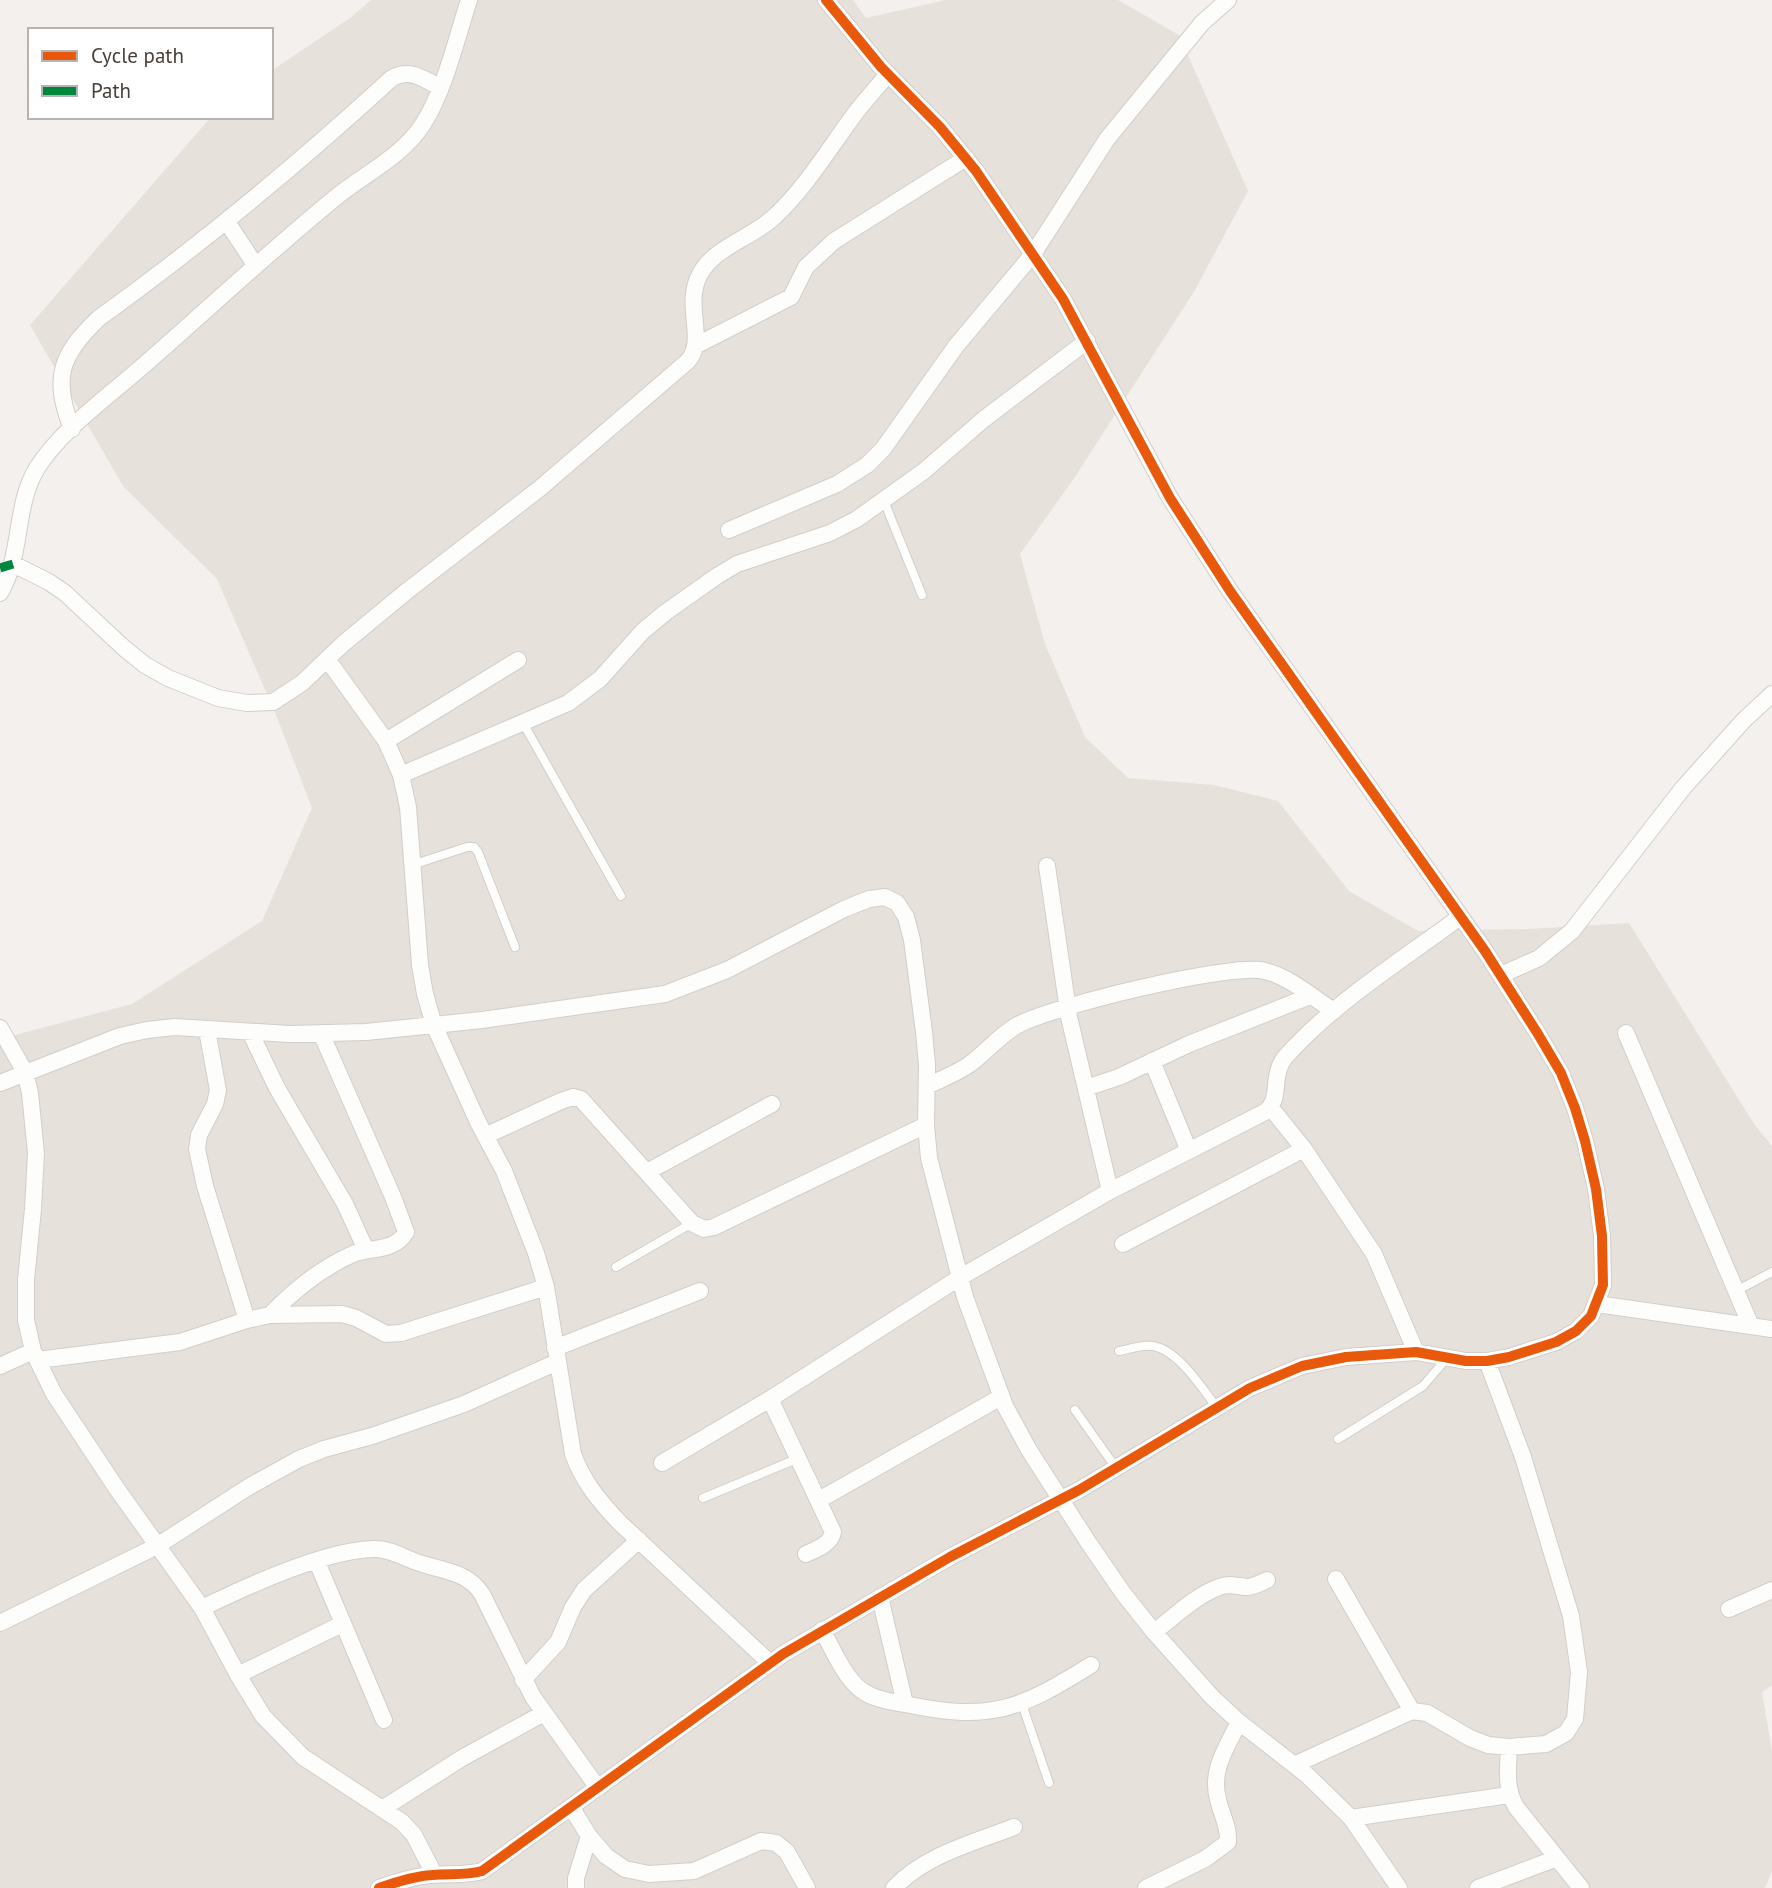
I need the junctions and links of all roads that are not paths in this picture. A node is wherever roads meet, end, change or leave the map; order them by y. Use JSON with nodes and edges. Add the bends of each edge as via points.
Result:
{"nodes":[{"id":1,"x":469,"y":0,"type":"edge"},
{"id":2,"x":825,"y":0,"type":"edge"},
{"id":3,"x":1228,"y":0,"type":"edge"},
{"id":4,"x":888,"y":74,"type":"junction"},
{"id":5,"x":440,"y":87,"type":"junction"},
{"id":6,"x":966,"y":158,"type":"junction"},
{"id":7,"x":227,"y":222,"type":"junction"},
{"id":8,"x":1032,"y":254,"type":"junction"},
{"id":9,"x":256,"y":267,"type":"junction"},
{"id":10,"x":1087,"y":341,"type":"junction"},
{"id":11,"x":697,"y":345,"type":"junction"},
{"id":12,"x":72,"y":429,"type":"junction"},
{"id":13,"x":884,"y":501,"type":"junction"},
{"id":14,"x":729,"y":530,"type":"dead end"},
{"id":15,"x":13,"y":564,"type":"junction"},
{"id":16,"x":0,"y":593,"type":"edge"},
{"id":17,"x":922,"y":595,"type":"dead end"},
{"id":18,"x":327,"y":659,"type":"junction"},
{"id":19,"x":518,"y":660,"type":"dead end"},
{"id":20,"x":1772,"y":694,"type":"edge"},
{"id":21,"x":523,"y":723,"type":"junction"},
{"id":22,"x":386,"y":741,"type":"junction"},
{"id":23,"x":401,"y":775,"type":"junction"},
{"id":24,"x":412,"y":865,"type":"junction"},
{"id":25,"x":1047,"y":866,"type":"dead end"},
{"id":26,"x":621,"y":896,"type":"dead end"},
{"id":27,"x":1460,"y":917,"type":"junction"},
{"id":28,"x":515,"y":947,"type":"dead end"},
{"id":29,"x":1501,"y":975,"type":"junction"},
{"id":30,"x":1310,"y":996,"type":"junction"},
{"id":31,"x":1068,"y":1006,"type":"junction"},
{"id":32,"x":1334,"y":1012,"type":"junction"},
{"id":33,"x":434,"y":1025,"type":"junction"},
{"id":34,"x":0,"y":1028,"type":"edge"},
{"id":35,"x":207,"y":1030,"type":"junction"},
{"id":36,"x":250,"y":1032,"type":"junction"},
{"id":37,"x":321,"y":1033,"type":"junction"},
{"id":38,"x":1626,"y":1033,"type":"dead end"},
{"id":39,"x":1152,"y":1061,"type":"junction"},
{"id":40,"x":25,"y":1072,"type":"junction"},
{"id":41,"x":0,"y":1083,"type":"edge"},
{"id":42,"x":927,"y":1086,"type":"junction"},
{"id":43,"x":1086,"y":1088,"type":"junction"},
{"id":44,"x":772,"y":1104,"type":"dead end"},
{"id":45,"x":1271,"y":1108,"type":"junction"},
{"id":46,"x":926,"y":1125,"type":"junction"},
{"id":47,"x":485,"y":1136,"type":"junction"},
{"id":48,"x":1304,"y":1149,"type":"junction"},
{"id":49,"x":1189,"y":1151,"type":"junction"},
{"id":50,"x":647,"y":1172,"type":"junction"},
{"id":51,"x":1110,"y":1191,"type":"junction"},
{"id":52,"x":692,"y":1223,"type":"junction"},
{"id":53,"x":1123,"y":1244,"type":"dead end"},
{"id":54,"x":366,"y":1250,"type":"junction"},
{"id":55,"x":616,"y":1267,"type":"dead end"},
{"id":56,"x":1772,"y":1272,"type":"edge"},
{"id":57,"x":959,"y":1278,"type":"junction"},
{"id":58,"x":546,"y":1287,"type":"junction"},
{"id":59,"x":700,"y":1291,"type":"dead end"},
{"id":60,"x":1736,"y":1291,"type":"junction"},
{"id":61,"x":1597,"y":1304,"type":"junction"},
{"id":62,"x":270,"y":1315,"type":"junction"},
{"id":63,"x":247,"y":1320,"type":"junction"},
{"id":64,"x":1751,"y":1326,"type":"junction"},
{"id":65,"x":1772,"y":1329,"type":"edge"},
{"id":66,"x":1119,"y":1351,"type":"dead end"},
{"id":67,"x":1416,"y":1352,"type":"junction"},
{"id":68,"x":556,"y":1355,"type":"junction"},
{"id":69,"x":35,"y":1356,"type":"junction"},
{"id":70,"x":1447,"y":1358,"type":"junction"},
{"id":71,"x":1487,"y":1361,"type":"junction"},
{"id":72,"x":0,"y":1366,"type":"edge"},
{"id":73,"x":1001,"y":1397,"type":"junction"},
{"id":74,"x":770,"y":1399,"type":"junction"},
{"id":75,"x":1217,"y":1408,"type":"junction"},
{"id":76,"x":1075,"y":1410,"type":"dead end"},
{"id":77,"x":1338,"y":1438,"type":"dead end"},
{"id":78,"x":799,"y":1458,"type":"junction"},
{"id":79,"x":662,"y":1463,"type":"dead end"},
{"id":80,"x":1116,"y":1468,"type":"junction"},
{"id":81,"x":703,"y":1498,"type":"dead end"},
{"id":82,"x":818,"y":1500,"type":"junction"},
{"id":83,"x":1061,"y":1500,"type":"junction"},
{"id":84,"x":639,"y":1540,"type":"junction"},
{"id":85,"x":157,"y":1546,"type":"junction"},
{"id":86,"x":806,"y":1554,"type":"dead end"},
{"id":87,"x":317,"y":1562,"type":"junction"},
{"id":88,"x":1336,"y":1579,"type":"dead end"},
{"id":89,"x":1267,"y":1580,"type":"dead end"},
{"id":90,"x":1772,"y":1590,"type":"edge"},
{"id":91,"x":880,"y":1597,"type":"junction"},
{"id":92,"x":202,"y":1608,"type":"junction"},
{"id":93,"x":1730,"y":1609,"type":"dead end"},
{"id":94,"x":0,"y":1623,"type":"edge"},
{"id":95,"x":342,"y":1624,"type":"junction"},
{"id":96,"x":822,"y":1630,"type":"junction"},
{"id":97,"x":1154,"y":1632,"type":"junction"},
{"id":98,"x":770,"y":1663,"type":"junction"},
{"id":99,"x":1091,"y":1665,"type":"dead end"},
{"id":100,"x":238,"y":1675,"type":"junction"},
{"id":101,"x":523,"y":1680,"type":"junction"},
{"id":102,"x":905,"y":1704,"type":"junction"},
{"id":103,"x":1022,"y":1704,"type":"junction"},
{"id":104,"x":1412,"y":1711,"type":"junction"},
{"id":105,"x":544,"y":1713,"type":"junction"},
{"id":106,"x":384,"y":1720,"type":"dead end"},
{"id":107,"x":1239,"y":1722,"type":"junction"},
{"id":108,"x":1509,"y":1748,"type":"junction"},
{"id":109,"x":1294,"y":1765,"type":"junction"},
{"id":110,"x":1049,"y":1783,"type":"dead end"},
{"id":111,"x":598,"y":1788,"type":"junction"},
{"id":112,"x":1509,"y":1795,"type":"junction"},
{"id":113,"x":571,"y":1807,"type":"junction"},
{"id":114,"x":382,"y":1809,"type":"junction"},
{"id":115,"x":1351,"y":1818,"type":"junction"},
{"id":116,"x":1014,"y":1827,"type":"dead end"},
{"id":117,"x":589,"y":1836,"type":"junction"},
{"id":118,"x":1557,"y":1858,"type":"junction"},
{"id":119,"x":435,"y":1874,"type":"junction"},
{"id":120,"x":463,"y":1882,"type":"edge"},
{"id":121,"x":379,"y":1888,"type":"edge"},
{"id":122,"x":576,"y":1888,"type":"edge"},
{"id":123,"x":807,"y":1888,"type":"edge"},
{"id":124,"x":894,"y":1888,"type":"edge"},
{"id":125,"x":1146,"y":1888,"type":"edge"},
{"id":126,"x":1399,"y":1888,"type":"edge"},
{"id":127,"x":1478,"y":1888,"type":"edge"},
{"id":128,"x":1581,"y":1888,"type":"edge"}],
"edges":[{"from":1,"to":5,"type":"street"},
{"from":2,"to":4,"type":"street"},
{"from":3,"to":8,"type":"street","via":[[1202,23],[1107,139]]},
{"from":4,"to":6,"type":"street"},
{"from":4,"to":11,"type":"street","via":[[792,199],[773,218],[714,257],[698,276],[692,307]]},
{"from":5,"to":7,"type":"street","via":[[410,72],[392,78]]},
{"from":5,"to":9,"type":"street","via":[[414,137]]},
{"from":6,"to":8,"type":"street"},
{"from":6,"to":11,"type":"street","via":[[834,241],[806,267],[791,297]]},
{"from":7,"to":9,"type":"street"},
{"from":7,"to":12,"type":"street","via":[[81,335],[62,370],[60,389]]},
{"from":8,"to":10,"type":"street"},
{"from":8,"to":14,"type":"street","via":[[867,465],[837,484]]},
{"from":9,"to":12,"type":"street"},
{"from":10,"to":13,"type":"street"},
{"from":10,"to":27,"type":"street","via":[[1170,498],[1222,579]]},
{"from":11,"to":18,"type":"street","via":[[688,361],[539,489]]},
{"from":12,"to":15,"type":"street","via":[[37,468],[25,494]]},
{"from":13,"to":17,"type":"lane"},
{"from":13,"to":21,"type":"street","via":[[830,533],[755,557],[717,576],[643,631],[589,688]]},
{"from":15,"to":16,"type":"street"},
{"from":15,"to":18,"type":"street","via":[[65,593],[145,665],[218,698],[247,704],[273,702]]},
{"from":18,"to":22,"type":"street"},
{"from":19,"to":22,"type":"street"},
{"from":20,"to":29,"type":"street","via":[[1683,788],[1572,931],[1539,958]]},
{"from":21,"to":23,"type":"street"},
{"from":21,"to":26,"type":"lane"},
{"from":22,"to":23,"type":"street"},
{"from":23,"to":24,"type":"street"},
{"from":24,"to":28,"type":"lane","via":[[474,847]]},
{"from":24,"to":33,"type":"street","via":[[420,965]]},
{"from":25,"to":31,"type":"street"},
{"from":27,"to":29,"type":"street"},
{"from":27,"to":32,"type":"street"},
{"from":29,"to":61,"type":"street","via":[[1561,1073],[1575,1108],[1602,1236],[1604,1271]]},
{"from":30,"to":31,"type":"street","via":[[1280,976],[1250,969]]},
{"from":30,"to":32,"type":"street"},
{"from":30,"to":39,"type":"street"},
{"from":31,"to":42,"type":"street","via":[[1014,1027],[971,1063]]},
{"from":31,"to":43,"type":"street"},
{"from":32,"to":45,"type":"street","via":[[1280,1063]]},
{"from":33,"to":37,"type":"street"},
{"from":33,"to":42,"type":"street","via":[[665,994],[727,970],[844,909],[885,897],[897,903],[906,916],[912,940]]},
{"from":33,"to":47,"type":"street"},
{"from":34,"to":40,"type":"street"},
{"from":35,"to":36,"type":"street"},
{"from":35,"to":40,"type":"street","via":[[175,1027],[120,1036]]},
{"from":35,"to":63,"type":"street","via":[[218,1090],[197,1149]]},
{"from":36,"to":37,"type":"street"},
{"from":36,"to":54,"type":"street"},
{"from":37,"to":54,"type":"street","via":[[406,1232],[402,1239],[379,1250]]},
{"from":38,"to":60,"type":"street"},
{"from":39,"to":43,"type":"street"},
{"from":39,"to":49,"type":"street"},
{"from":40,"to":41,"type":"street"},
{"from":40,"to":69,"type":"street","via":[[36,1153],[26,1280],[26,1320]]},
{"from":42,"to":46,"type":"street"},
{"from":43,"to":51,"type":"street"},
{"from":44,"to":50,"type":"street"},
{"from":45,"to":48,"type":"street"},
{"from":45,"to":49,"type":"street"},
{"from":46,"to":52,"type":"street","via":[[714,1227],[704,1229]]},
{"from":46,"to":57,"type":"street","via":[[929,1158]]},
{"from":47,"to":50,"type":"street","via":[[573,1097],[599,1117]]},
{"from":47,"to":58,"type":"street","via":[[520,1209]]},
{"from":48,"to":53,"type":"street"},
{"from":48,"to":67,"type":"street","via":[[1374,1254]]},
{"from":49,"to":51,"type":"street"},
{"from":50,"to":52,"type":"street"},
{"from":51,"to":57,"type":"street"},
{"from":52,"to":55,"type":"lane"},
{"from":54,"to":62,"type":"street","via":[[335,1262]]},
{"from":56,"to":60,"type":"lane"},
{"from":57,"to":73,"type":"street"},
{"from":57,"to":74,"type":"street"},
{"from":58,"to":62,"type":"street","via":[[401,1333],[386,1334],[342,1314]]},
{"from":58,"to":68,"type":"street"},
{"from":59,"to":68,"type":"street"},
{"from":60,"to":64,"type":"street"},
{"from":61,"to":64,"type":"street"},
{"from":61,"to":71,"type":"street","via":[[1576,1331],[1556,1342]]},
{"from":62,"to":63,"type":"street"},
{"from":63,"to":69,"type":"street","via":[[180,1342]]},
{"from":64,"to":65,"type":"street"},
{"from":66,"to":75,"type":"lane","via":[[1152,1345],[1162,1349],[1186,1368]]},
{"from":67,"to":70,"type":"street"},
{"from":67,"to":75,"type":"street","via":[[1346,1357],[1302,1366]]},
{"from":68,"to":84,"type":"street","via":[[579,1471],[604,1507]]},
{"from":68,"to":85,"type":"street","via":[[464,1404],[299,1459]]},
{"from":69,"to":72,"type":"street"},
{"from":69,"to":85,"type":"street","via":[[77,1431]]},
{"from":70,"to":71,"type":"street"},
{"from":70,"to":77,"type":"lane","via":[[1423,1386]]},
{"from":71,"to":108,"type":"street","via":[[1560,1577],[1579,1672],[1575,1719],[1566,1733],[1546,1744]]},
{"from":73,"to":82,"type":"street"},
{"from":73,"to":83,"type":"street"},
{"from":74,"to":78,"type":"street"},
{"from":74,"to":79,"type":"street"},
{"from":75,"to":80,"type":"street"},
{"from":76,"to":80,"type":"lane"},
{"from":78,"to":81,"type":"lane"},
{"from":78,"to":82,"type":"street"},
{"from":80,"to":83,"type":"street"},
{"from":82,"to":86,"type":"street","via":[[832,1538]]},
{"from":83,"to":91,"type":"street"},
{"from":83,"to":97,"type":"street"},
{"from":84,"to":98,"type":"street"},
{"from":84,"to":101,"type":"street","via":[[584,1590],[558,1642]]},
{"from":85,"to":92,"type":"street"},
{"from":85,"to":94,"type":"street"},
{"from":87,"to":92,"type":"street","via":[[240,1589]]},
{"from":87,"to":95,"type":"street"},
{"from":87,"to":101,"type":"street","via":[[388,1550],[467,1577],[482,1594]]},
{"from":88,"to":104,"type":"street"},
{"from":89,"to":97,"type":"street","via":[[1253,1586],[1220,1586]]},
{"from":90,"to":93,"type":"street"},
{"from":91,"to":96,"type":"street"},
{"from":91,"to":102,"type":"street"},
{"from":92,"to":100,"type":"street"},
{"from":95,"to":100,"type":"street"},
{"from":95,"to":106,"type":"street"},
{"from":96,"to":98,"type":"street"},
{"from":96,"to":102,"type":"street","via":[[863,1692]]},
{"from":97,"to":107,"type":"street"},
{"from":98,"to":111,"type":"street"},
{"from":99,"to":103,"type":"street"},
{"from":100,"to":114,"type":"street","via":[[284,1740]]},
{"from":101,"to":105,"type":"street"},
{"from":102,"to":103,"type":"street","via":[[967,1714]]},
{"from":103,"to":110,"type":"lane"},
{"from":104,"to":108,"type":"street","via":[[1427,1713],[1488,1745]]},
{"from":104,"to":109,"type":"street"},
{"from":105,"to":111,"type":"street"},
{"from":105,"to":114,"type":"street","via":[[461,1758]]},
{"from":107,"to":109,"type":"street"},
{"from":107,"to":125,"type":"street","via":[[1217,1768],[1215,1785],[1228,1842],[1205,1859]]},
{"from":108,"to":112,"type":"street"},
{"from":109,"to":115,"type":"street"},
{"from":111,"to":113,"type":"street"},
{"from":112,"to":115,"type":"street"},
{"from":112,"to":118,"type":"street"},
{"from":113,"to":117,"type":"street"},
{"from":113,"to":120,"type":"street"},
{"from":114,"to":119,"type":"street","via":[[414,1835]]},
{"from":115,"to":126,"type":"street"},
{"from":116,"to":124,"type":"street","via":[[942,1855]]},
{"from":117,"to":122,"type":"street"},
{"from":117,"to":123,"type":"street","via":[[625,1869],[649,1874],[694,1871],[761,1841],[776,1843]]},
{"from":118,"to":127,"type":"street"},
{"from":118,"to":128,"type":"street"},
{"from":119,"to":120,"type":"street"},
{"from":119,"to":121,"type":"street"}]}
